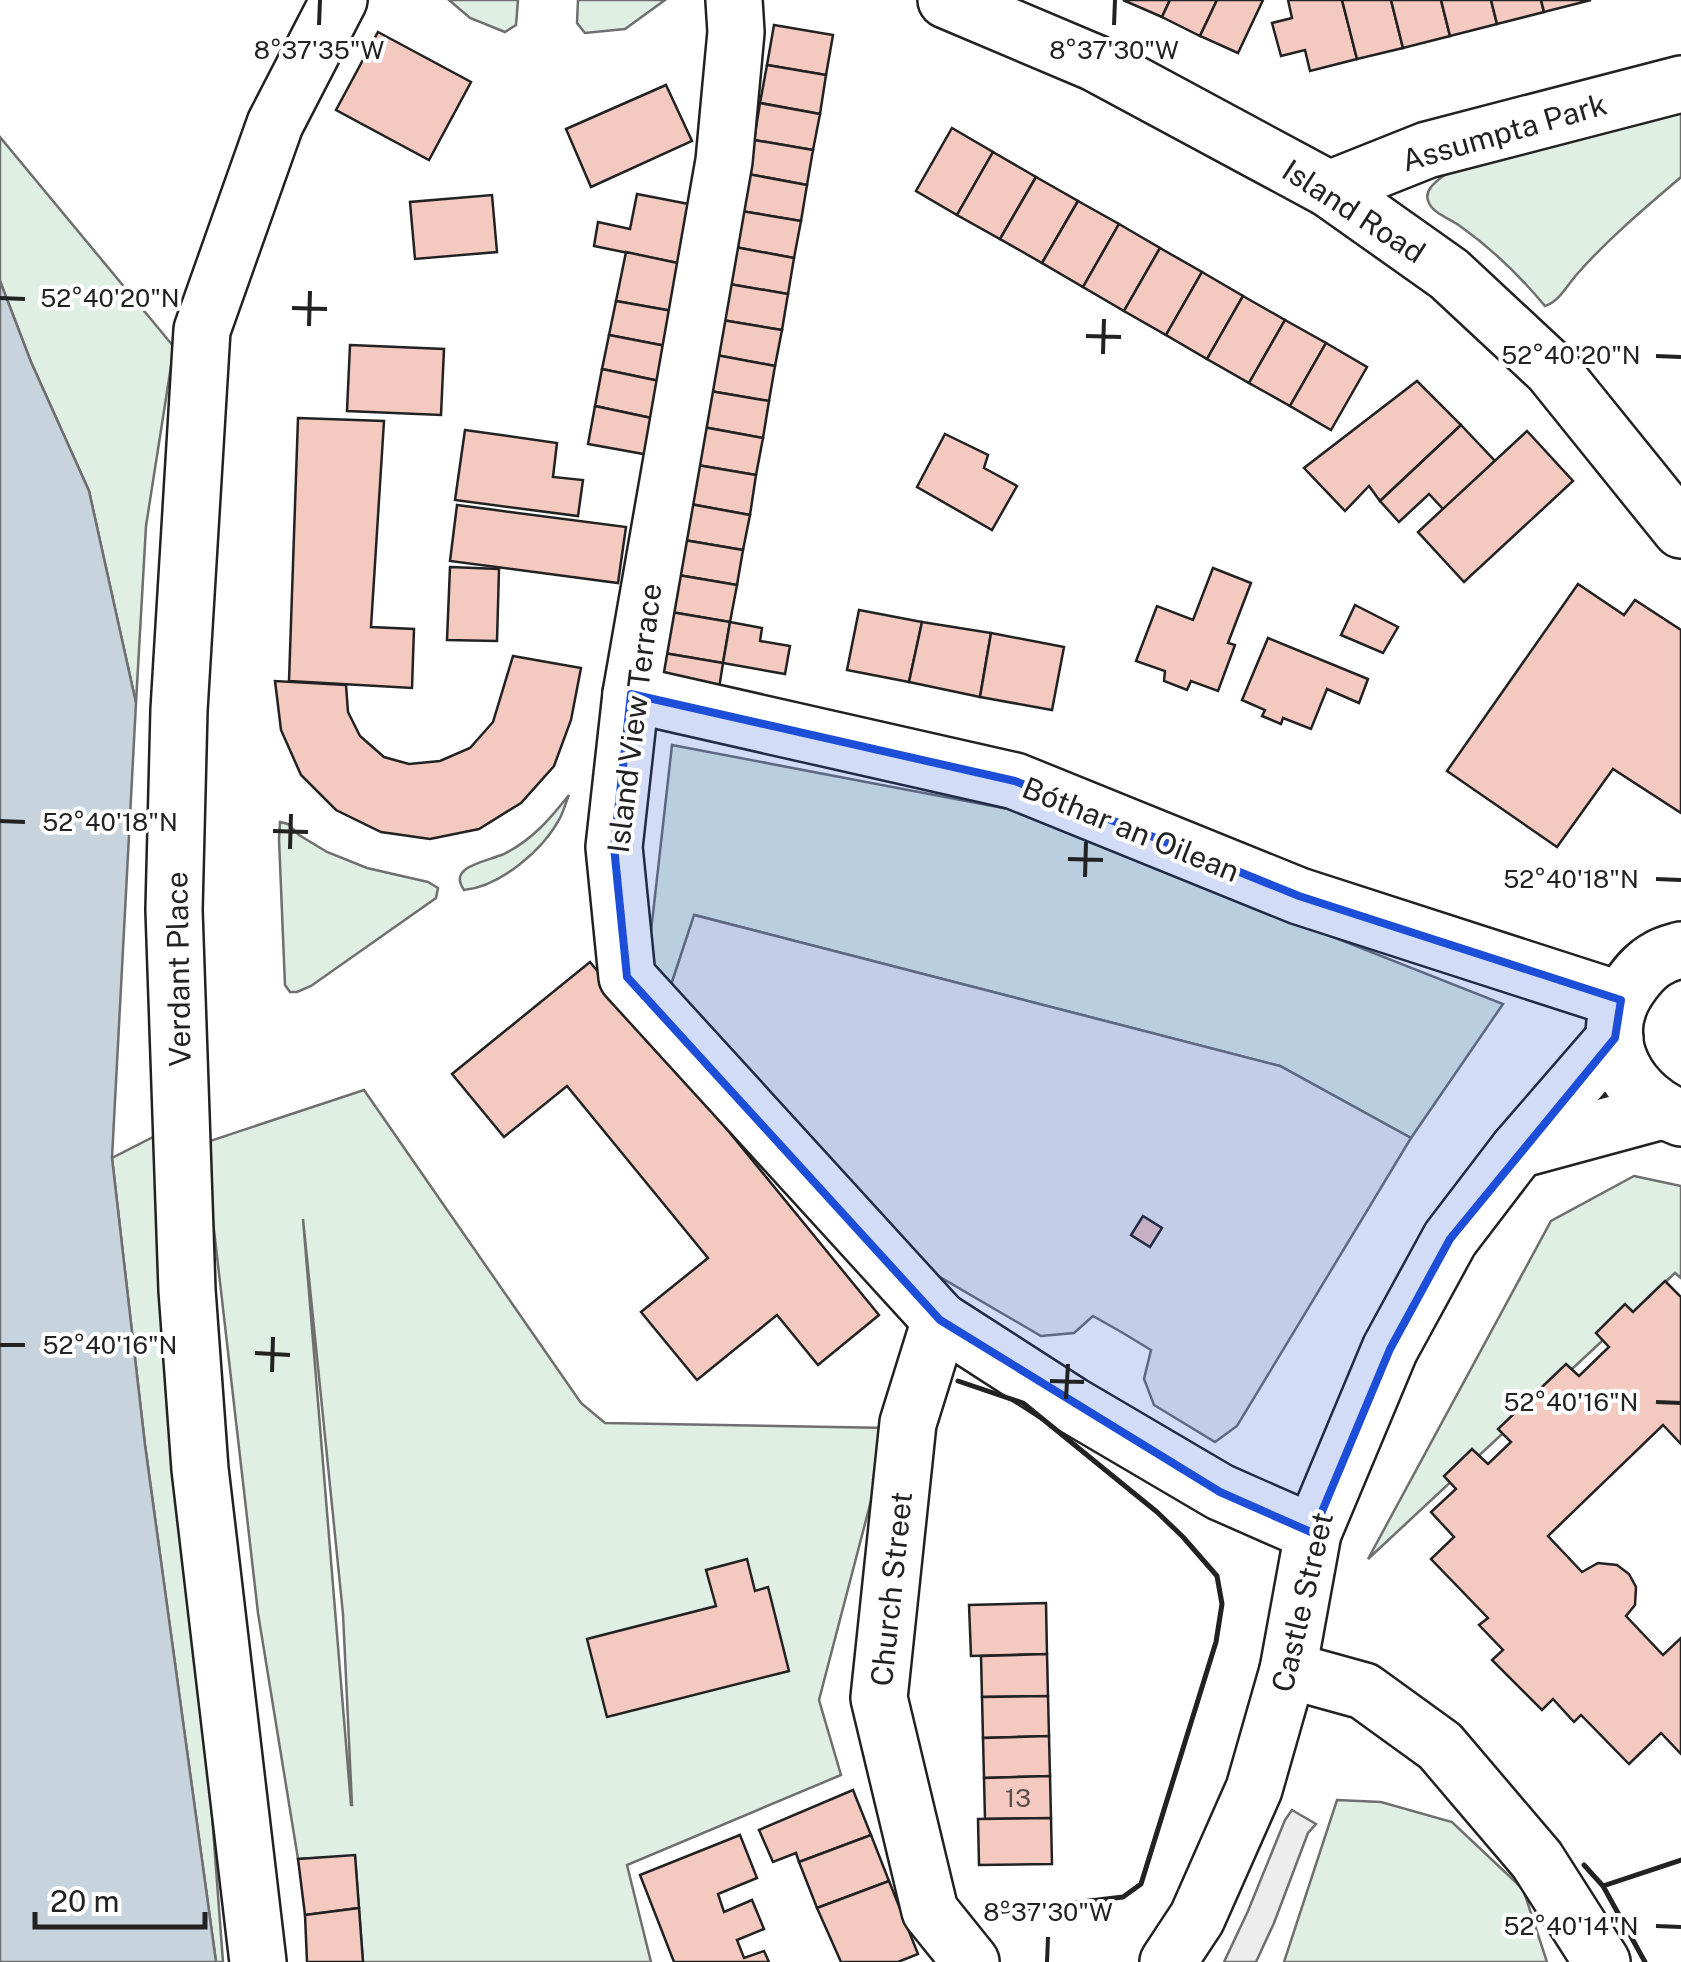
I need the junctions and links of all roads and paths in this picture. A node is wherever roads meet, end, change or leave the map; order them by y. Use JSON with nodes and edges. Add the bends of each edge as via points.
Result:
{"nodes":[{"id":1,"x":339,"y":0,"type":"edge"},
{"id":2,"x":734,"y":0,"type":"edge"},
{"id":3,"x":946,"y":0,"type":"edge"},
{"id":4,"x":1681,"y":84,"type":"edge"},
{"id":5,"x":1329,"y":189,"type":"junction"},
{"id":6,"x":1681,"y":530,"type":"edge"},
{"id":7,"x":631,"y":694,"type":"junction"},
{"id":8,"x":1681,"y":950,"type":"edge"},
{"id":9,"x":1618,"y":1019,"type":"junction"},
{"id":10,"x":1671,"y":1114,"type":"edge"},
{"id":11,"x":1518,"y":1150,"type":"junction"},
{"id":12,"x":940,"y":1320,"type":"junction"},
{"id":13,"x":1312,"y":1533,"type":"junction"},
{"id":14,"x":1288,"y":1670,"type":"junction"},
{"id":15,"x":258,"y":1962,"type":"edge"},
{"id":16,"x":971,"y":1962,"type":"edge"},
{"id":17,"x":1168,"y":1962,"type":"edge"},
{"id":18,"x":1602,"y":1962,"type":"edge"}],
"edges":[{"from":1,"to":15,"type":"street","name":"Verdant Place","via":[[276,124],[202,330],[179,710],[174,910],[187,1290],[200,1470]]},
{"from":2,"to":7,"type":"street","name":"Island View Terrace","via":[[724,161]]},
{"from":3,"to":5,"type":"street","name":"Island Road","via":[[1095,63]]},
{"from":4,"to":5,"type":"street","name":"Assumpta Park","via":[[1427,150]]},
{"from":5,"to":6,"type":"street","name":"Island Road","via":[[1449,274],[1551,369]]},
{"from":7,"to":9,"type":"street","name":"Bóthar an Oilean","via":[[1015,781]]},
{"from":7,"to":12,"type":"street","name":"Island View Terrace","via":[[614,847],[627,976]]},
{"from":8,"to":9,"type":"street","name":"Castle Street","via":[[1636,976]]},
{"from":9,"to":10,"type":"street","via":[[1622,1067],[1638,1092]]},
{"from":9,"to":11,"type":"street","name":"Castle Street"},
{"from":10,"to":11,"type":"street"},
{"from":11,"to":13,"type":"street","name":"Castle Street","via":[[1450,1239],[1390,1349]]},
{"from":12,"to":13,"type":"street","name":"Island View Terrace","via":[[1220,1492]]},
{"from":12,"to":16,"type":"street","name":"Church Street","via":[[908,1422],[879,1698],[930,1911]]},
{"from":13,"to":14,"type":"street","name":"Castle Street"},
{"from":14,"to":17,"type":"street","name":"Castle Street","via":[[1254,1789],[1197,1918]]},
{"from":14,"to":18,"type":"street","via":[[1364,1691],[1440,1746],[1537,1860]]}]}
